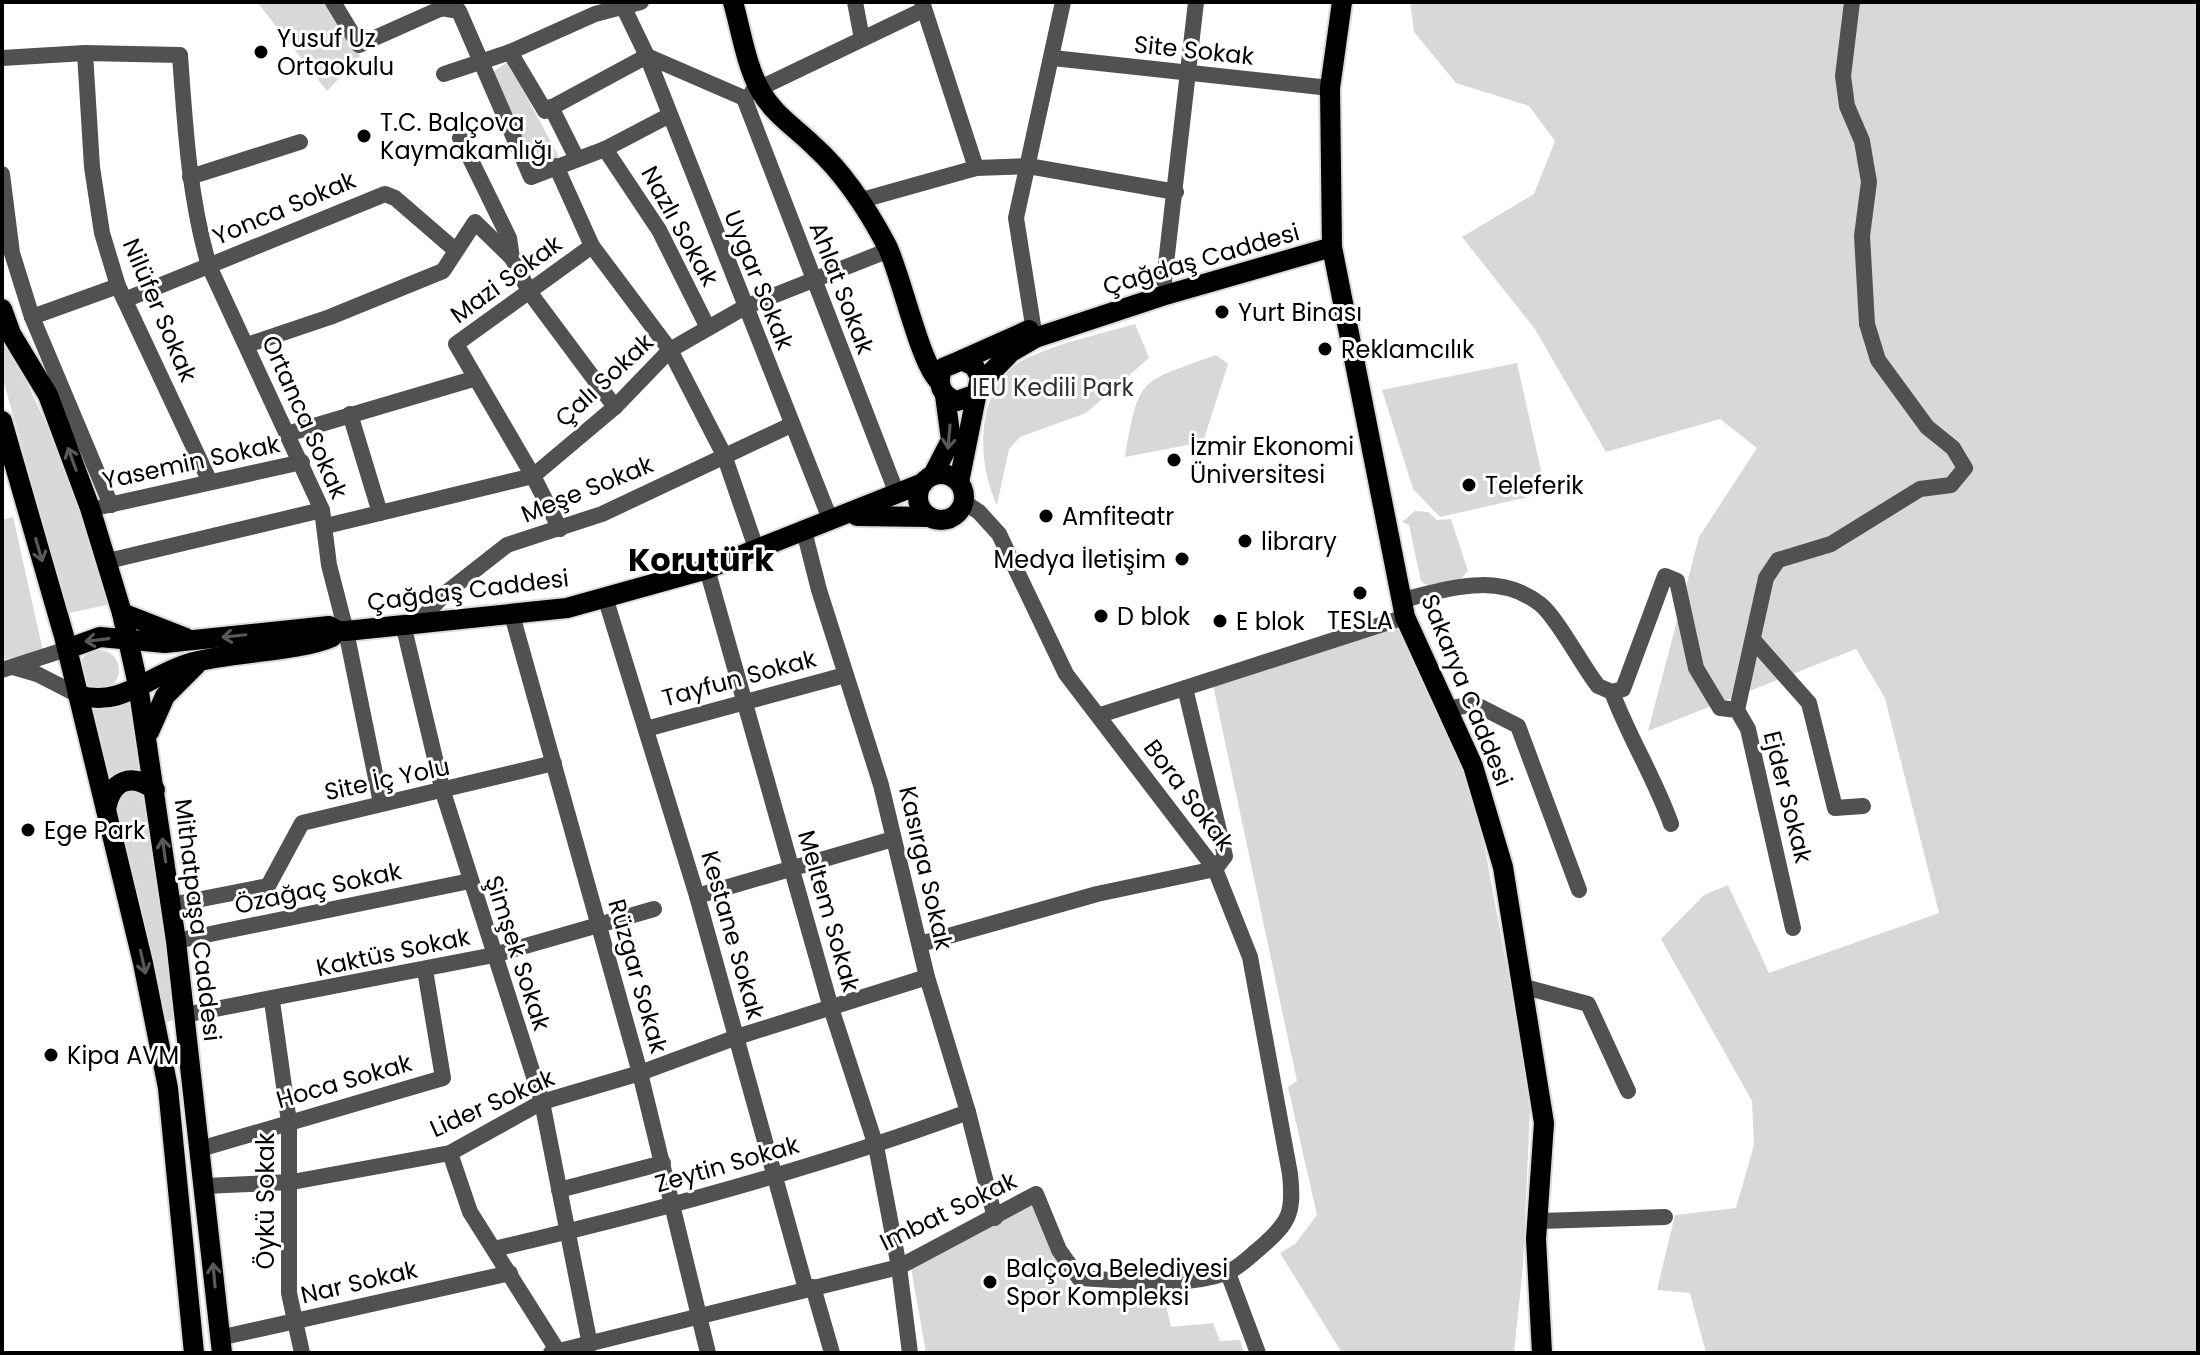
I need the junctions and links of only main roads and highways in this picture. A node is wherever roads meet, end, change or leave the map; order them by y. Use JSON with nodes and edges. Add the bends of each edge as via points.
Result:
{"nodes":[{"id":1,"x":733,"y":2,"type":"edge"},
{"id":2,"x":1342,"y":2,"type":"edge"},
{"id":3,"x":1332,"y":247,"type":"junction"},
{"id":4,"x":2,"y":309,"type":"edge"},
{"id":5,"x":1034,"y":333,"type":"junction"},
{"id":6,"x":949,"y":375,"type":"junction"},
{"id":7,"x":977,"y":389,"type":"junction"},
{"id":8,"x":2,"y":421,"type":"edge"},
{"id":9,"x":928,"y":479,"type":"junction"},
{"id":10,"x":961,"y":492,"type":"junction"},
{"id":11,"x":930,"y":517,"type":"junction"},
{"id":12,"x":830,"y":519,"type":"junction"},
{"id":13,"x":122,"y":613,"type":"junction"},
{"id":14,"x":128,"y":640,"type":"junction"},
{"id":15,"x":67,"y":649,"type":"junction"},
{"id":16,"x":198,"y":650,"type":"junction"},
{"id":17,"x":138,"y":685,"type":"junction"},
{"id":18,"x":78,"y":695,"type":"junction"},
{"id":19,"x":147,"y":736,"type":"junction"},
{"id":20,"x":155,"y":790,"type":"junction"},
{"id":21,"x":106,"y":810,"type":"junction"},
{"id":22,"x":1537,"y":1302,"type":"junction"},
{"id":23,"x":221,"y":1346,"type":"edge"},
{"id":24,"x":194,"y":1353,"type":"edge"},
{"id":25,"x":1527,"y":1353,"type":"edge"},
{"id":26,"x":1542,"y":1353,"type":"edge"}],
"edges":[{"from":1,"to":6,"type":"main road","via":[[751,93],[817,148],[862,200],[889,250],[921,342]]},
{"from":2,"to":3,"type":"main road","name":"Sakarya Caddesi","via":[[1330,88]]},
{"from":3,"to":5,"type":"main road","name":"Çağdaş Caddesi"},
{"from":3,"to":22,"type":"main road","name":"Sakarya Caddesi","via":[[1404,608],[1473,766],[1503,867],[1544,1123]]},
{"from":13,"to":4,"type":"main road","one_way":true,"via":[[48,395]]},
{"from":5,"to":6,"type":"main road","name":"Çağdaş Caddesi"},
{"from":5,"to":7,"type":"main road","name":"Çağdaş Caddesi"},
{"from":6,"to":7,"type":"main road","via":[[974,366]]},
{"from":6,"to":7,"type":"main road","via":[[957,401]]},
{"from":6,"to":9,"type":"main road","one_way":true,"via":[[951,440]]},
{"from":7,"to":10,"type":"main road"},
{"from":8,"to":15,"type":"main road","one_way":true},
{"from":9,"to":10,"type":"main road","via":[[947,474]]},
{"from":9,"to":11,"type":"main road","via":[[920,505]]},
{"from":9,"to":12,"type":"main road","name":"Çağdaş Caddesi"},
{"from":10,"to":11,"type":"main road","via":[[950,518]]},
{"from":11,"to":12,"type":"main road","name":"Çağdaş Caddesi"},
{"from":12,"to":16,"type":"main road","name":"Çağdaş Caddesi","via":[[707,569],[567,608],[342,631],[331,639]]},
{"from":13,"to":14,"type":"main road"},
{"from":13,"to":16,"type":"main road"},
{"from":14,"to":15,"type":"main road","one_way":true,"via":[[100,637]]},
{"from":14,"to":16,"type":"main road","name":"Çağdaş Caddesi"},
{"from":14,"to":17,"type":"main road"},
{"from":15,"to":18,"type":"main road"},
{"from":16,"to":17,"type":"main road","name":"Çağdaş Caddesi"},
{"from":16,"to":19,"type":"main road","via":[[165,696]]},
{"from":17,"to":18,"type":"main road","via":[[108,700]]},
{"from":17,"to":19,"type":"main road","name":"Mithatpaşa Caddesi"},
{"from":18,"to":21,"type":"main road"},
{"from":19,"to":20,"type":"main road","name":"Mithatpaşa Caddesi"},
{"from":20,"to":21,"type":"main road","via":[[135,779],[121,782],[111,792]]},
{"from":23,"to":20,"type":"main road","name":"Mithatpaşa Caddesi","one_way":true},
{"from":21,"to":24,"type":"main road","one_way":true,"via":[[168,1088]]},
{"from":22,"to":25,"type":"main road","name":"Sakarya Caddesi"},
{"from":22,"to":26,"type":"main road","name":"Sakarya Caddesi"}]}
